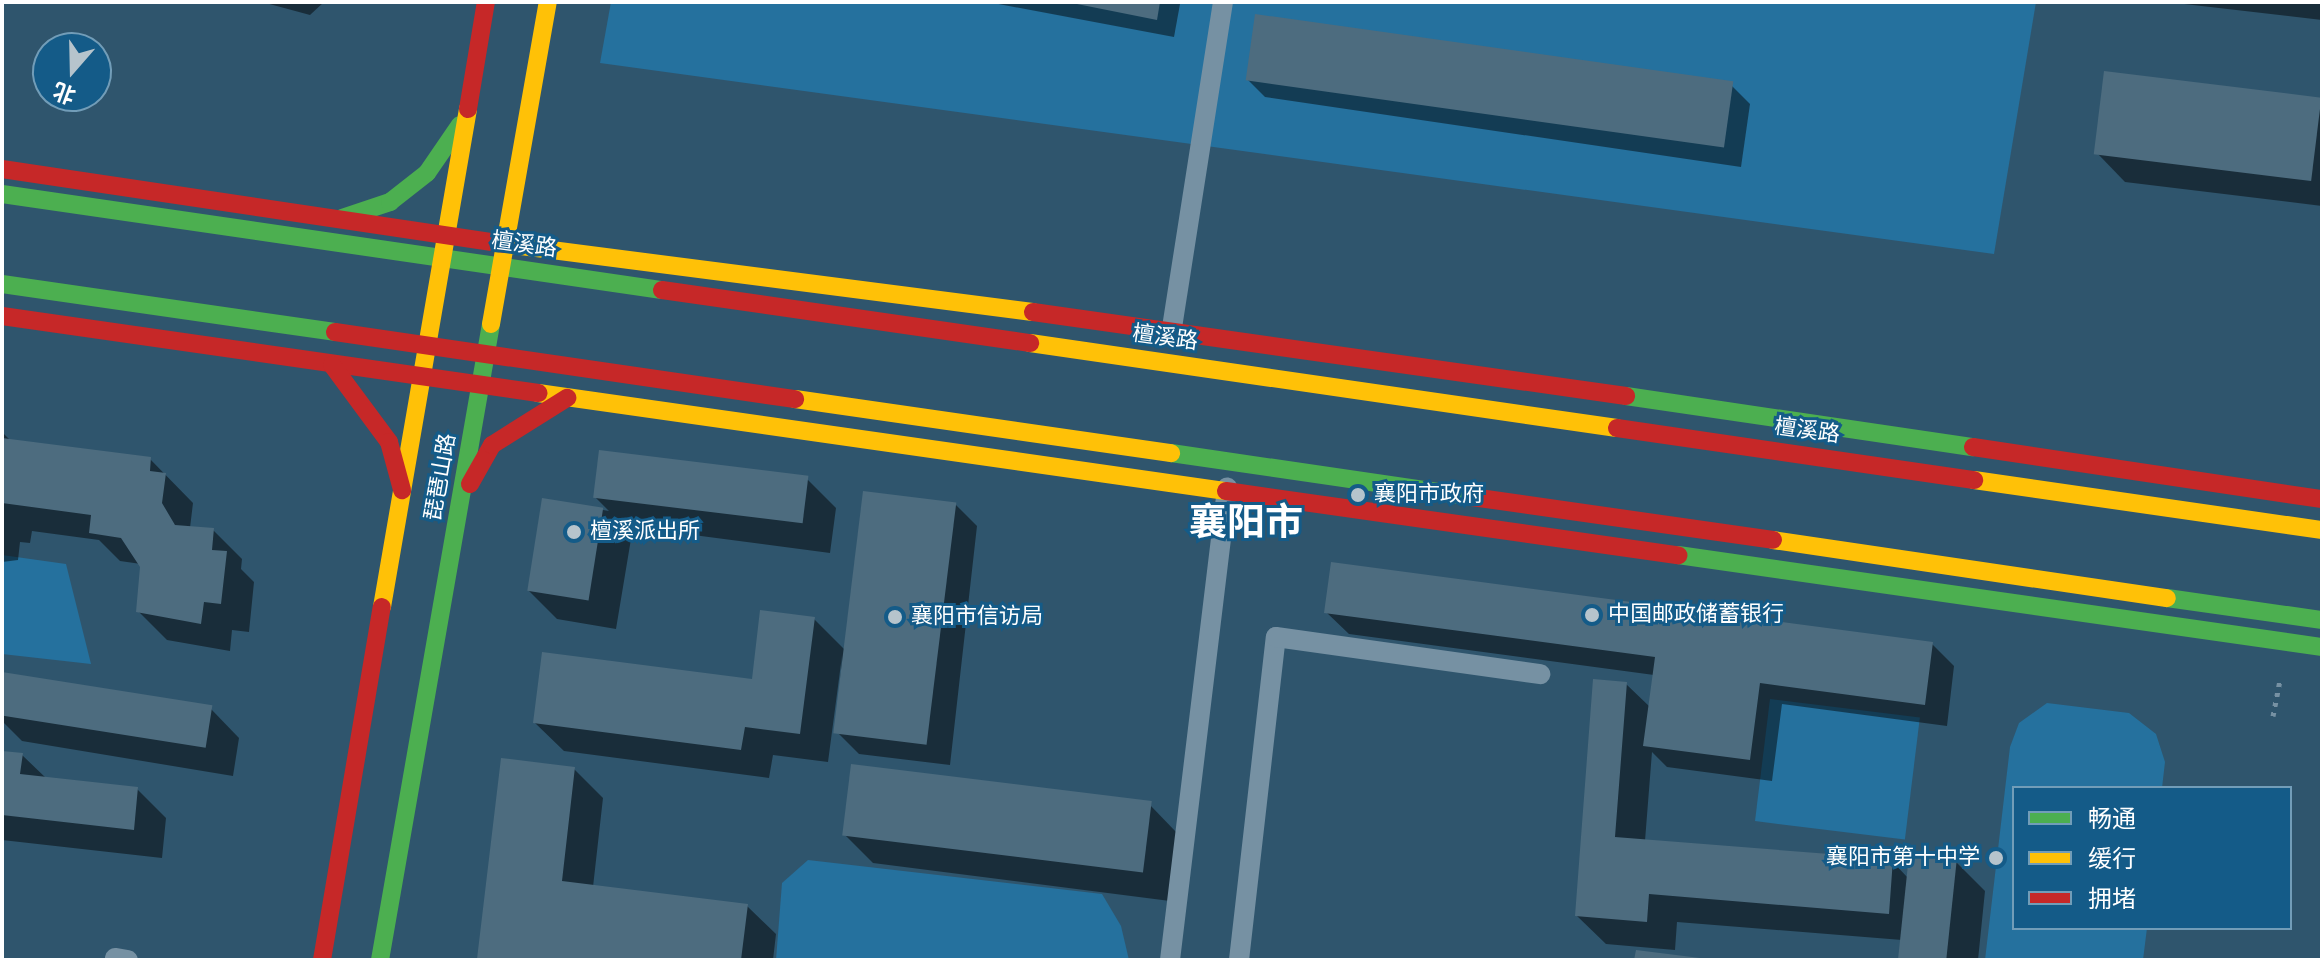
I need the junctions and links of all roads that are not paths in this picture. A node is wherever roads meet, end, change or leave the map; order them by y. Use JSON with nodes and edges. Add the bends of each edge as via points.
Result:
{"nodes":[{"id":1,"x":486,"y":2,"type":"edge"},
{"id":2,"x":548,"y":2,"type":"edge"},
{"id":3,"x":1223,"y":2,"type":"edge"},
{"id":4,"x":466,"y":117,"type":"junction"},
{"id":5,"x":525,"y":136,"type":"junction"},
{"id":6,"x":2,"y":169,"type":"edge"},
{"id":7,"x":2,"y":194,"type":"edge"},
{"id":8,"x":533,"y":199,"type":"dead end"},
{"id":9,"x":339,"y":219,"type":"junction"},
{"id":10,"x":550,"y":231,"type":"dead end"},
{"id":11,"x":446,"y":235,"type":"junction"},
{"id":12,"x":507,"y":244,"type":"junction"},
{"id":13,"x":582,"y":255,"type":"junction"},
{"id":14,"x":442,"y":258,"type":"junction"},
{"id":15,"x":502,"y":266,"type":"junction"},
{"id":16,"x":2,"y":284,"type":"edge"},
{"id":17,"x":2,"y":316,"type":"edge"},
{"id":18,"x":1171,"y":329,"type":"junction"},
{"id":19,"x":426,"y":346,"type":"junction"},
{"id":20,"x":486,"y":354,"type":"junction"},
{"id":21,"x":1166,"y":362,"type":"junction"},
{"id":22,"x":332,"y":365,"type":"junction"},
{"id":23,"x":421,"y":377,"type":"junction"},
{"id":24,"x":481,"y":386,"type":"junction"},
{"id":25,"x":567,"y":398,"type":"junction"},
{"id":26,"x":1230,"y":462,"type":"junction"},
{"id":27,"x":1227,"y":489,"type":"junction"},
{"id":28,"x":404,"y":496,"type":"junction"},
{"id":29,"x":2322,"y":499,"type":"edge"},
{"id":30,"x":461,"y":500,"type":"junction"},
{"id":31,"x":2322,"y":530,"type":"edge"},
{"id":32,"x":2322,"y":620,"type":"edge"},
{"id":33,"x":2322,"y":647,"type":"edge"},
{"id":34,"x":1540,"y":674,"type":"dead end"},
{"id":35,"x":322,"y":960,"type":"edge"},
{"id":36,"x":380,"y":960,"type":"edge"},
{"id":37,"x":1170,"y":960,"type":"edge"},
{"id":38,"x":1239,"y":960,"type":"edge"}],
"edges":[{"from":1,"to":4,"type":"main road","name":"琵琶山路"},
{"from":2,"to":5,"type":"main road","name":"琵琶山路"},
{"from":3,"to":18,"type":"lane"},
{"from":4,"to":9,"type":"main road","via":[[427,173],[390,202]]},
{"from":4,"to":11,"type":"main road","name":"琵琶山路"},
{"from":5,"to":8,"type":"main road"},
{"from":5,"to":12,"type":"main road","name":"琵琶山路"},
{"from":6,"to":9,"type":"main road"},
{"from":7,"to":14,"type":"main road","name":"檀溪路"},
{"from":9,"to":11,"type":"main road"},
{"from":10,"to":13,"type":"main road"},
{"from":11,"to":12,"type":"main road"},
{"from":11,"to":14,"type":"main road","name":"琵琶山路"},
{"from":12,"to":13,"type":"main road"},
{"from":12,"to":15,"type":"main road","name":"琵琶山路"},
{"from":13,"to":18,"type":"main road"},
{"from":14,"to":15,"type":"main road","name":"檀溪路"},
{"from":14,"to":19,"type":"main road","name":"琵琶山路"},
{"from":15,"to":20,"type":"main road","name":"琵琶山路"},
{"from":15,"to":21,"type":"main road","name":"檀溪路"},
{"from":16,"to":19,"type":"main road"},
{"from":17,"to":22,"type":"main road"},
{"from":18,"to":21,"type":"lane"},
{"from":18,"to":29,"type":"main road"},
{"from":19,"to":20,"type":"main road"},
{"from":19,"to":23,"type":"main road","name":"琵琶山路"},
{"from":20,"to":24,"type":"main road","name":"琵琶山路"},
{"from":20,"to":26,"type":"main road"},
{"from":21,"to":31,"type":"main road","name":"檀溪路"},
{"from":22,"to":23,"type":"main road"},
{"from":22,"to":28,"type":"main road","via":[[389,442]]},
{"from":23,"to":24,"type":"main road"},
{"from":23,"to":28,"type":"main road","name":"琵琶山路"},
{"from":24,"to":25,"type":"main road"},
{"from":24,"to":30,"type":"main road","name":"琵琶山路"},
{"from":25,"to":27,"type":"main road"},
{"from":25,"to":30,"type":"main road","via":[[492,445]]},
{"from":26,"to":27,"type":"lane"},
{"from":26,"to":32,"type":"main road"},
{"from":27,"to":33,"type":"main road"},
{"from":27,"to":37,"type":"lane"},
{"from":28,"to":35,"type":"main road","name":"琵琶山路"},
{"from":30,"to":36,"type":"main road","name":"琵琶山路"},
{"from":34,"to":38,"type":"lane","via":[[1276,637]]}]}
